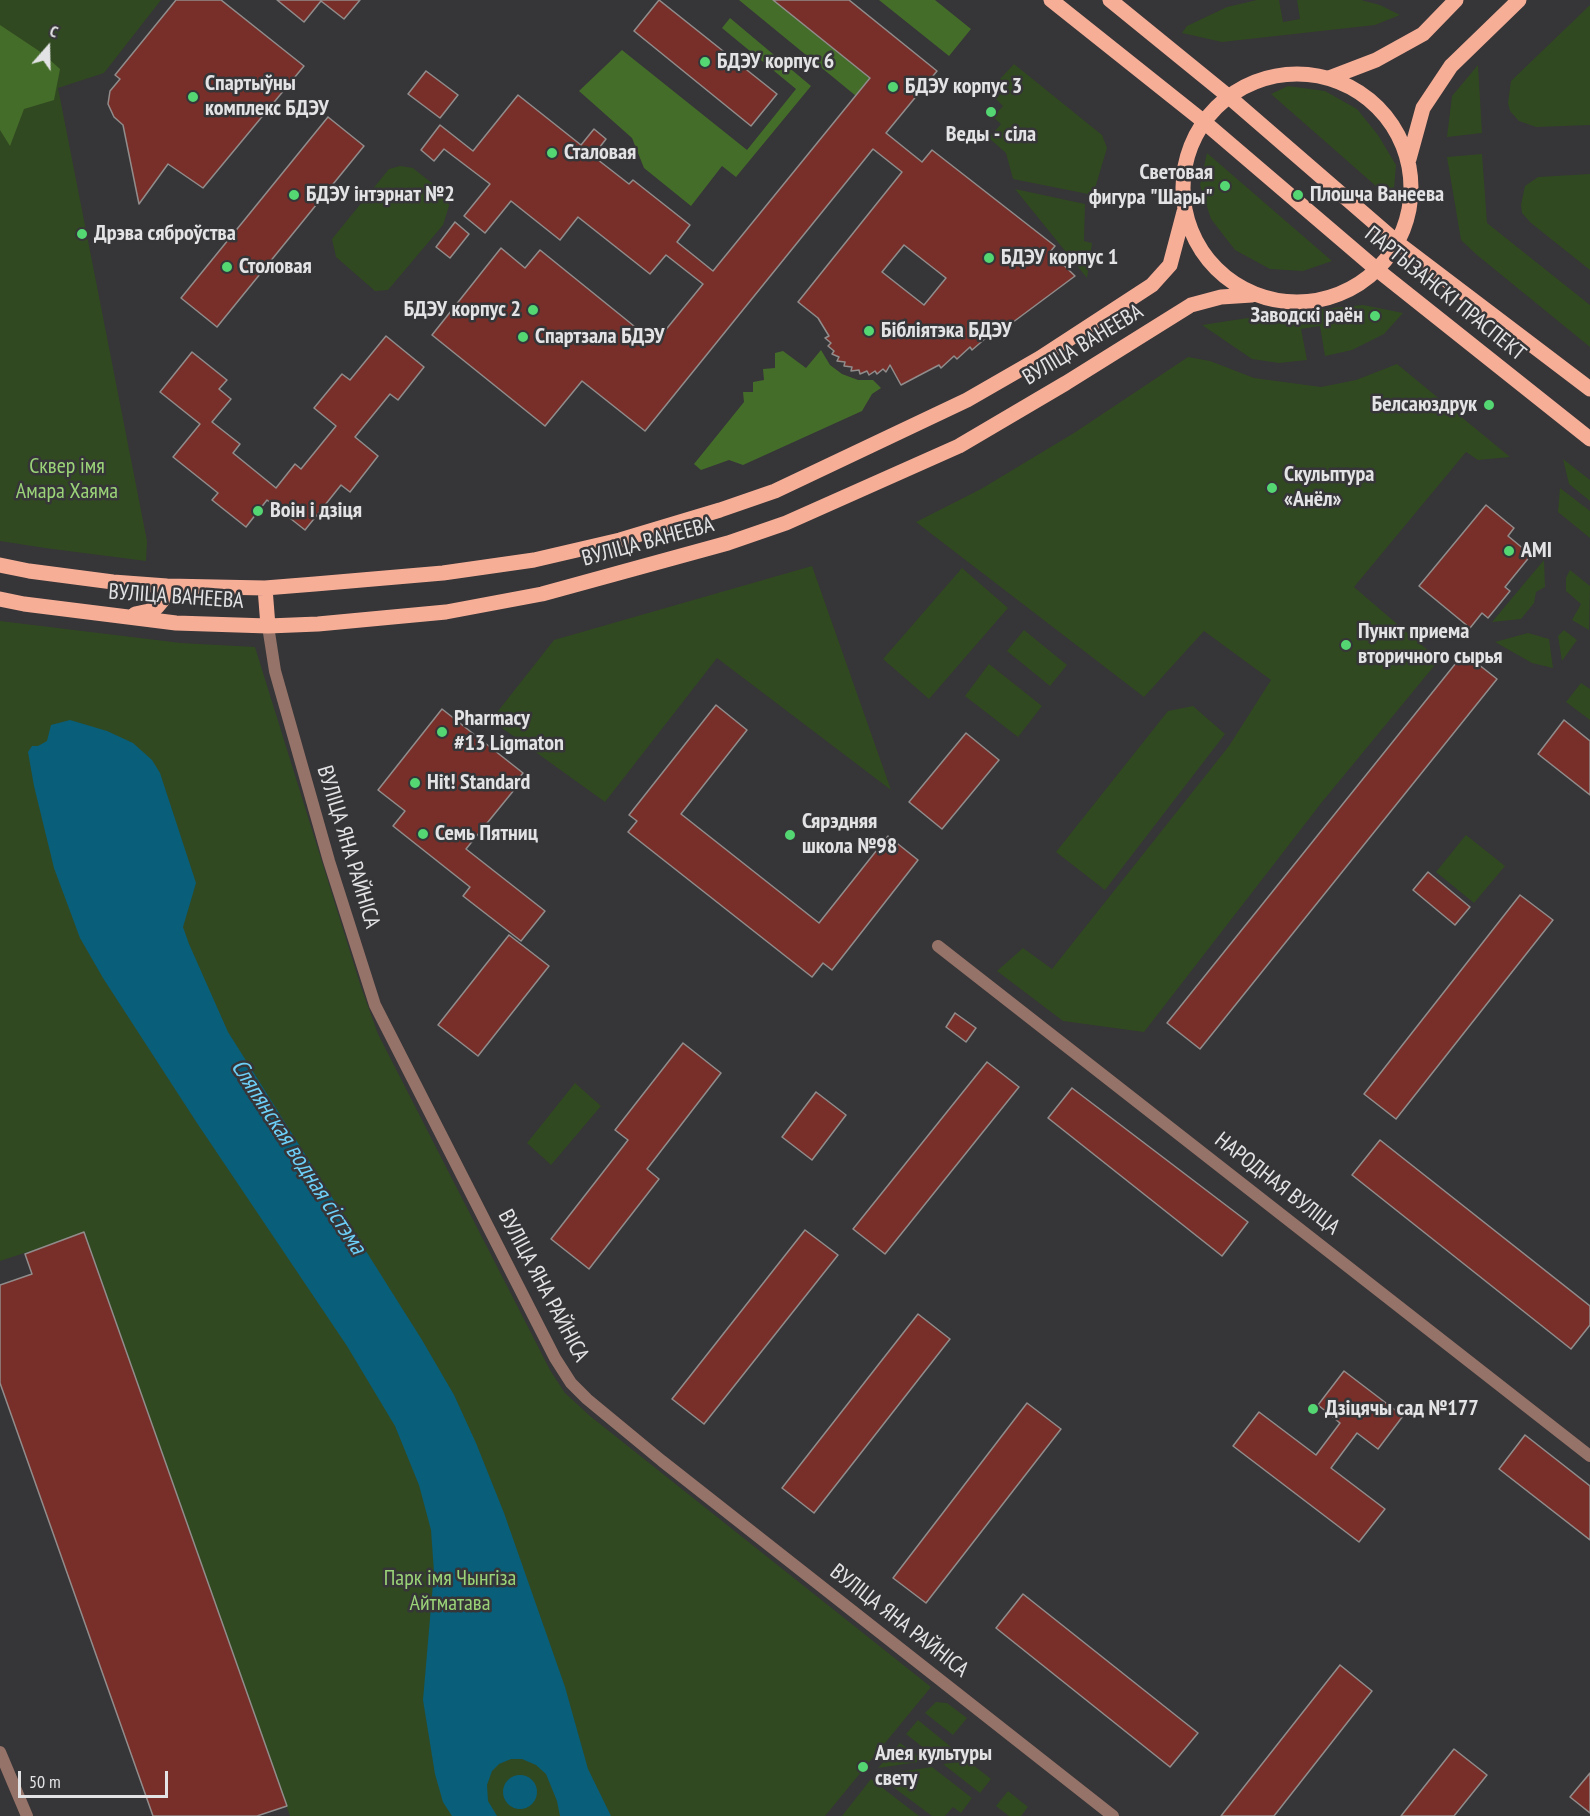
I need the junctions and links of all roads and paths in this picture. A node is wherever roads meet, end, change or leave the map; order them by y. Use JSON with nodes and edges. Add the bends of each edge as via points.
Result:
{"nodes":[{"id":1,"x":1051,"y":0,"type":"edge"},
{"id":2,"x":1110,"y":0,"type":"edge"},
{"id":3,"x":1456,"y":0,"type":"edge"},
{"id":4,"x":1519,"y":0,"type":"edge"},
{"id":5,"x":1329,"y":78,"type":"junction"},
{"id":6,"x":1228,"y":96,"type":"junction"},
{"id":7,"x":1203,"y":121,"type":"junction"},
{"id":8,"x":1409,"y":159,"type":"junction"},
{"id":9,"x":1184,"y":212,"type":"junction"},
{"id":10,"x":1399,"y":244,"type":"junction"},
{"id":11,"x":1375,"y":268,"type":"junction"},
{"id":12,"x":1252,"y":295,"type":"junction"},
{"id":13,"x":1590,"y":389,"type":"edge"},
{"id":14,"x":1590,"y":439,"type":"edge"},
{"id":15,"x":0,"y":565,"type":"edge"},
{"id":16,"x":167,"y":586,"type":"junction"},
{"id":17,"x":265,"y":588,"type":"junction"},
{"id":18,"x":0,"y":598,"type":"edge"},
{"id":19,"x":114,"y":616,"type":"junction"},
{"id":20,"x":268,"y":626,"type":"junction"},
{"id":21,"x":938,"y":946,"type":"dead end"},
{"id":22,"x":1590,"y":1456,"type":"edge"},
{"id":23,"x":0,"y":1752,"type":"edge"},
{"id":24,"x":27,"y":1816,"type":"edge"},
{"id":25,"x":1113,"y":1816,"type":"edge"}],
"edges":[{"from":1,"to":7,"type":"main road","name":"ПАРТЫЗАНСКІ ПРАСПЕКТ"},
{"from":2,"to":6,"type":"main road","name":"ПАРТЫЗАНСКІ ПРАСПЕКТ"},
{"from":3,"to":5,"type":"main road","via":[[1423,34],[1376,60]]},
{"from":4,"to":8,"type":"main road","via":[[1451,66],[1423,108]]},
{"from":5,"to":6,"type":"main road","via":[[1294,73],[1259,80]]},
{"from":5,"to":8,"type":"main road","via":[[1365,95],[1392,123]]},
{"from":6,"to":7,"type":"main road"},
{"from":6,"to":10,"type":"main road","name":"ПАРТЫЗАНСКІ ПРАСПЕКТ"},
{"from":7,"to":9,"type":"main road","via":[[1184,164]]},
{"from":7,"to":11,"type":"main road","name":"ПАРТЫЗАНСКІ ПРАСПЕКТ"},
{"from":8,"to":10,"type":"main road","via":[[1412,203]]},
{"from":9,"to":12,"type":"main road","via":[[1193,238],[1208,262],[1228,281]]},
{"from":9,"to":17,"type":"main road","name":"ВУЛІЦА ВАНЕЕВА","via":[[1170,265],[1152,285],[967,400],[775,491],[620,540],[534,560],[443,573]]},
{"from":10,"to":11,"type":"main road"},
{"from":10,"to":13,"type":"main road","name":"ПАРТЫЗАНСКІ ПРАСПЕКТ"},
{"from":11,"to":12,"type":"main road","via":[[1349,290],[1318,302],[1285,304]]},
{"from":11,"to":14,"type":"main road","name":"ПАРТЫЗАНСКІ ПРАСПЕКТ"},
{"from":12,"to":20,"type":"main road","name":"ВУЛІЦА ВАНЕЕВА","via":[[1221,297],[1191,305],[959,446],[766,530],[542,594],[446,612]]},
{"from":15,"to":16,"type":"main road","name":"ВУЛІЦА ВАНЕЕВА"},
{"from":16,"to":17,"type":"main road","name":"ВУЛІЦА ВАНЕЕВА"},
{"from":16,"to":19,"type":"main road","via":[[157,607]]},
{"from":17,"to":20,"type":"main road"},
{"from":18,"to":19,"type":"main road","name":"ВУЛІЦА ВАНЕЕВА"},
{"from":19,"to":20,"type":"main road","name":"ВУЛІЦА ВАНЕЕВА"},
{"from":20,"to":25,"type":"street","name":"ВУЛІЦА ЯНА РАЙНІСА","via":[[275,671],[375,1005],[571,1383],[662,1461]]},
{"from":21,"to":22,"type":"street","name":"НАРОДНАЯ ВУЛІЦА"},
{"from":23,"to":24,"type":"street"}]}
